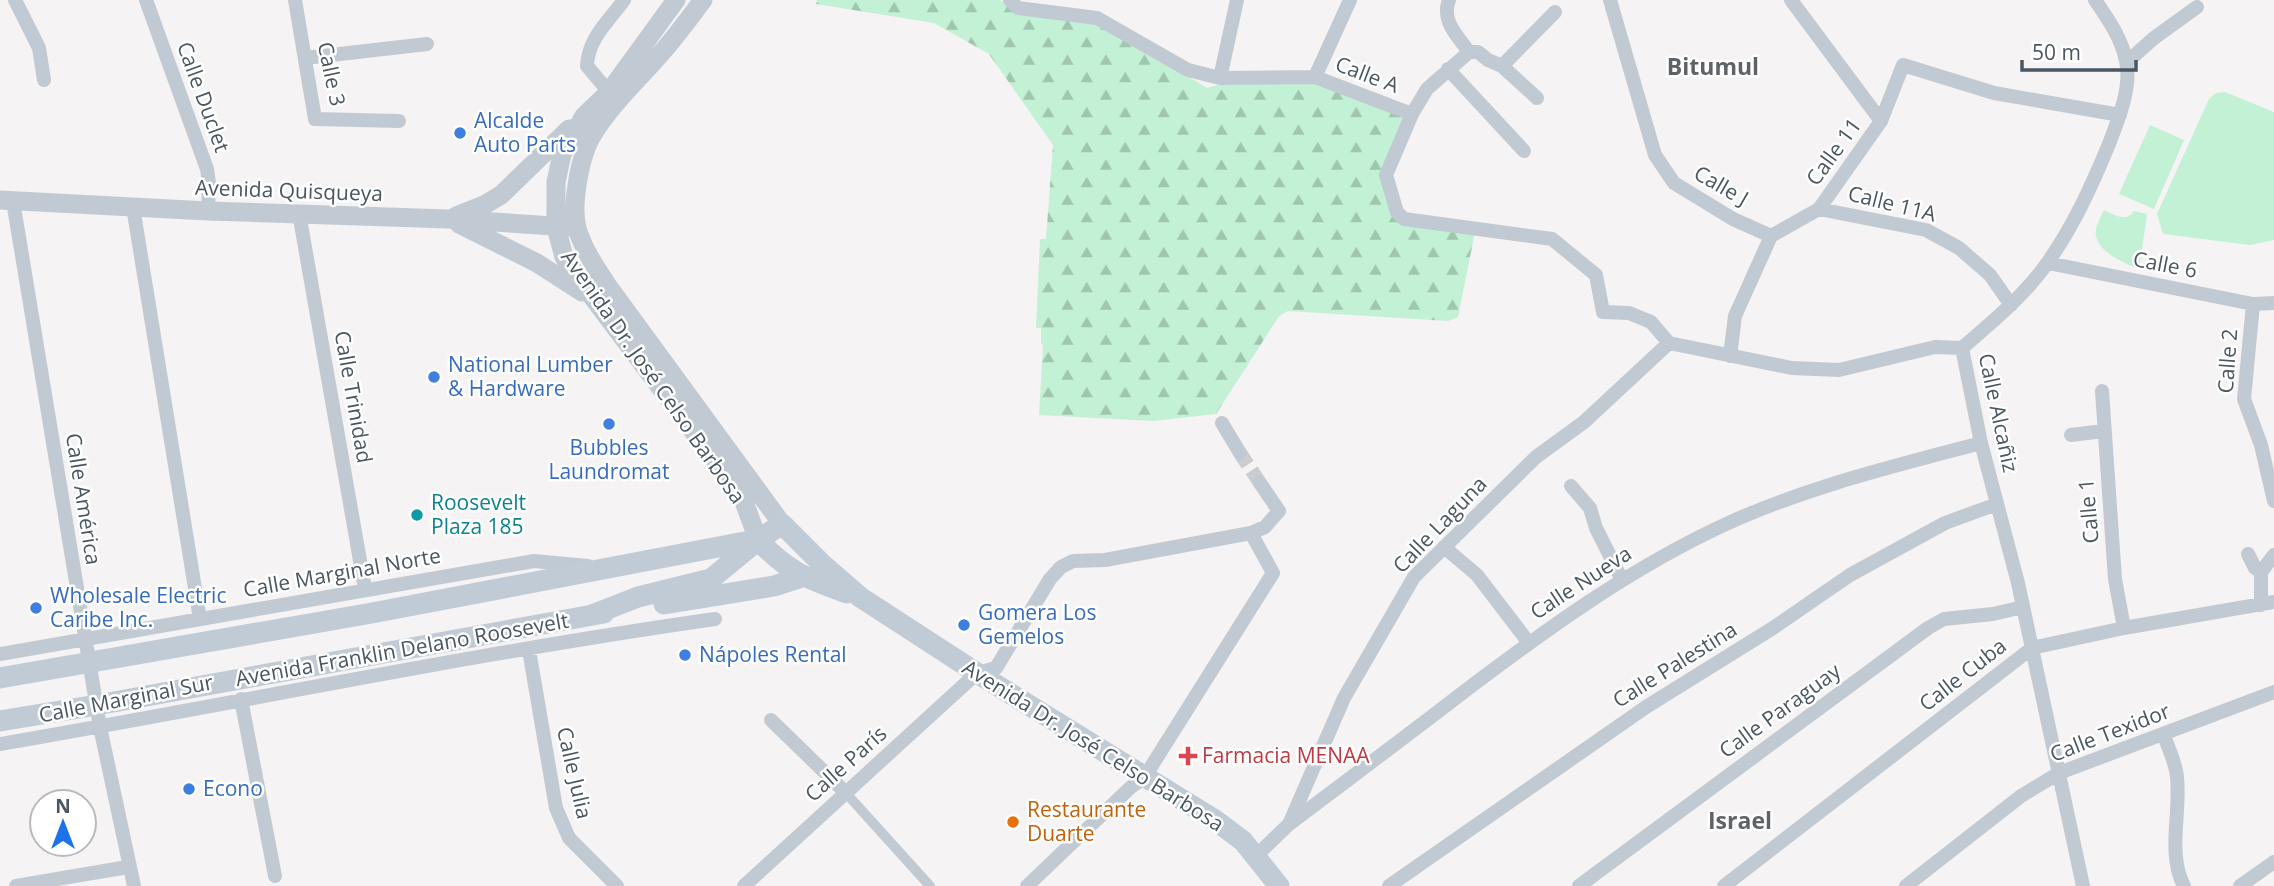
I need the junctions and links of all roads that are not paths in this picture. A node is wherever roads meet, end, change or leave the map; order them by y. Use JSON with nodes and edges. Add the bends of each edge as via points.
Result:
{"nodes":[{"id":1,"x":15,"y":0,"type":"edge"},
{"id":2,"x":146,"y":0,"type":"edge"},
{"id":3,"x":295,"y":0,"type":"edge"},
{"id":4,"x":624,"y":0,"type":"edge"},
{"id":5,"x":676,"y":0,"type":"edge"},
{"id":6,"x":703,"y":0,"type":"edge"},
{"id":7,"x":1010,"y":0,"type":"edge"},
{"id":8,"x":1237,"y":0,"type":"edge"},
{"id":9,"x":1350,"y":0,"type":"edge"},
{"id":10,"x":1449,"y":0,"type":"edge"},
{"id":11,"x":1610,"y":0,"type":"edge"},
{"id":12,"x":1791,"y":0,"type":"edge"},
{"id":13,"x":2095,"y":0,"type":"edge"},
{"id":14,"x":2196,"y":6,"type":"dead end"},
{"id":15,"x":1555,"y":12,"type":"dead end"},
{"id":16,"x":427,"y":44,"type":"dead end"},
{"id":17,"x":1469,"y":52,"type":"junction"},
{"id":18,"x":305,"y":58,"type":"junction"},
{"id":19,"x":2127,"y":62,"type":"junction"},
{"id":20,"x":1502,"y":65,"type":"junction"},
{"id":21,"x":1448,"y":69,"type":"junction"},
{"id":22,"x":1315,"y":77,"type":"junction"},
{"id":23,"x":1220,"y":78,"type":"junction"},
{"id":24,"x":44,"y":80,"type":"dead end"},
{"id":25,"x":614,"y":96,"type":"junction"},
{"id":26,"x":1537,"y":98,"type":"dead end"},
{"id":27,"x":1412,"y":114,"type":"junction"},
{"id":28,"x":2120,"y":115,"type":"junction"},
{"id":29,"x":584,"y":116,"type":"junction"},
{"id":30,"x":399,"y":121,"type":"dead end"},
{"id":31,"x":1881,"y":121,"type":"junction"},
{"id":32,"x":1524,"y":150,"type":"dead end"},
{"id":33,"x":6,"y":200,"type":"edge"},
{"id":34,"x":133,"y":206,"type":"junction"},
{"id":35,"x":1819,"y":209,"type":"junction"},
{"id":36,"x":208,"y":211,"type":"junction"},
{"id":37,"x":299,"y":213,"type":"junction"},
{"id":38,"x":449,"y":219,"type":"junction"},
{"id":39,"x":556,"y":227,"type":"junction"},
{"id":40,"x":577,"y":227,"type":"junction"},
{"id":41,"x":1772,"y":236,"type":"junction"},
{"id":42,"x":2048,"y":263,"type":"junction"},
{"id":43,"x":595,"y":301,"type":"junction"},
{"id":44,"x":2274,"y":303,"type":"edge"},
{"id":45,"x":2253,"y":304,"type":"junction"},
{"id":46,"x":2011,"y":305,"type":"junction"},
{"id":47,"x":1670,"y":344,"type":"junction"},
{"id":48,"x":1962,"y":348,"type":"junction"},
{"id":49,"x":1730,"y":356,"type":"junction"},
{"id":50,"x":2102,"y":391,"type":"dead end"},
{"id":51,"x":1222,"y":423,"type":"dead end"},
{"id":52,"x":2103,"y":431,"type":"junction"},
{"id":53,"x":2071,"y":435,"type":"dead end"},
{"id":54,"x":1982,"y":443,"type":"junction"},
{"id":55,"x":1240,"y":453,"type":"tunnel mouth"},
{"id":56,"x":1260,"y":483,"type":"tunnel mouth"},
{"id":57,"x":1571,"y":486,"type":"dead end"},
{"id":58,"x":2274,"y":500,"type":"edge"},
{"id":59,"x":1997,"y":505,"type":"junction"},
{"id":60,"x":782,"y":524,"type":"junction"},
{"id":61,"x":1251,"y":533,"type":"junction"},
{"id":62,"x":758,"y":540,"type":"junction"},
{"id":63,"x":1444,"y":547,"type":"junction"},
{"id":64,"x":2248,"y":554,"type":"dead end"},
{"id":65,"x":2274,"y":555,"type":"edge"},
{"id":66,"x":610,"y":569,"type":"junction"},
{"id":67,"x":2261,"y":572,"type":"junction"},
{"id":68,"x":803,"y":577,"type":"junction"},
{"id":69,"x":1622,"y":580,"type":"junction"},
{"id":70,"x":365,"y":589,"type":"junction"},
{"id":71,"x":859,"y":597,"type":"junction"},
{"id":72,"x":2267,"y":603,"type":"edge"},
{"id":73,"x":2023,"y":607,"type":"junction"},
{"id":74,"x":200,"y":620,"type":"junction"},
{"id":75,"x":715,"y":620,"type":"dead end"},
{"id":76,"x":594,"y":626,"type":"junction"},
{"id":77,"x":2124,"y":628,"type":"junction"},
{"id":78,"x":85,"y":639,"type":"junction"},
{"id":79,"x":1529,"y":643,"type":"junction"},
{"id":80,"x":2032,"y":648,"type":"junction"},
{"id":81,"x":529,"y":650,"type":"junction"},
{"id":82,"x":0,"y":654,"type":"edge"},
{"id":83,"x":89,"y":663,"type":"junction"},
{"id":84,"x":977,"y":673,"type":"junction"},
{"id":85,"x":0,"y":678,"type":"edge"},
{"id":86,"x":2274,"y":692,"type":"edge"},
{"id":87,"x":241,"y":699,"type":"junction"},
{"id":88,"x":97,"y":705,"type":"junction"},
{"id":89,"x":771,"y":720,"type":"dead end"},
{"id":90,"x":0,"y":721,"type":"edge"},
{"id":91,"x":100,"y":727,"type":"junction"},
{"id":92,"x":2164,"y":735,"type":"junction"},
{"id":93,"x":0,"y":744,"type":"edge"},
{"id":94,"x":2059,"y":773,"type":"junction"},
{"id":95,"x":1144,"y":778,"type":"junction"},
{"id":96,"x":845,"y":792,"type":"junction"},
{"id":97,"x":1288,"y":825,"type":"junction"},
{"id":98,"x":1256,"y":856,"type":"junction"},
{"id":99,"x":2274,"y":862,"type":"edge"},
{"id":100,"x":128,"y":867,"type":"junction"},
{"id":101,"x":275,"y":876,"type":"dead end"},
{"id":102,"x":2241,"y":885,"type":"edge"},
{"id":103,"x":16,"y":886,"type":"edge"},
{"id":104,"x":134,"y":886,"type":"edge"},
{"id":105,"x":617,"y":886,"type":"edge"},
{"id":106,"x":744,"y":886,"type":"edge"},
{"id":107,"x":930,"y":886,"type":"edge"},
{"id":108,"x":1027,"y":886,"type":"edge"},
{"id":109,"x":1279,"y":886,"type":"edge"},
{"id":110,"x":1389,"y":886,"type":"edge"},
{"id":111,"x":1579,"y":886,"type":"edge"},
{"id":112,"x":1724,"y":886,"type":"edge"},
{"id":113,"x":1906,"y":886,"type":"edge"},
{"id":114,"x":2083,"y":886,"type":"edge"},
{"id":115,"x":2184,"y":886,"type":"edge"}],
"edges":[{"from":1,"to":24,"type":"street","via":[[39,48]]},
{"from":2,"to":36,"type":"street","name":"Calle Duclet","via":[[207,169]]},
{"from":3,"to":18,"type":"street","name":"Calle 3"},
{"from":4,"to":25,"type":"street","via":[[588,52],[587,66]]},
{"from":5,"to":25,"type":"street","name":"Avenida Dr. José Celso Barbosa"},
{"from":6,"to":25,"type":"street","name":"Avenida Dr. José Celso Barbosa","via":[[664,50]]},
{"from":7,"to":23,"type":"street","name":"Calle A","via":[[1018,8],[1097,18],[1188,70]]},
{"from":8,"to":23,"type":"street"},
{"from":9,"to":22,"type":"street"},
{"from":10,"to":17,"type":"street","via":[[1445,10],[1448,21]]},
{"from":11,"to":41,"type":"street","name":"Calle J","via":[[1655,155],[1674,183],[1733,219]]},
{"from":12,"to":31,"type":"street"},
{"from":13,"to":19,"type":"street","name":"Calle Alcañiz","via":[[2113,25]]},
{"from":14,"to":19,"type":"street"},
{"from":15,"to":20,"type":"street"},
{"from":16,"to":18,"type":"street"},
{"from":17,"to":20,"type":"street"},
{"from":17,"to":21,"type":"street"},
{"from":18,"to":30,"type":"street","name":"Calle 3","via":[[315,119]]},
{"from":19,"to":28,"type":"street","name":"Calle Alcañiz"},
{"from":20,"to":26,"type":"street"},
{"from":21,"to":27,"type":"street","via":[[1427,89]]},
{"from":21,"to":32,"type":"street"},
{"from":22,"to":23,"type":"street","name":"Calle A"},
{"from":22,"to":27,"type":"street","name":"Calle A"},
{"from":25,"to":29,"type":"street","name":"Avenida Dr. José Celso Barbosa"},
{"from":25,"to":40,"type":"street","name":"Avenida Dr. José Celso Barbosa","via":[[580,169]]},
{"from":27,"to":47,"type":"street","name":"Calle A","via":[[1386,175],[1397,212],[1404,219],[1552,239],[1595,275],[1603,312],[1629,313],[1651,322]]},
{"from":28,"to":31,"type":"street","name":"Calle 11","via":[[1994,93],[1903,65]]},
{"from":28,"to":42,"type":"street","name":"Calle Alcañiz","via":[[2081,209]]},
{"from":29,"to":38,"type":"street","via":[[501,195]]},
{"from":29,"to":39,"type":"street","name":"Avenida Dr. José Celso Barbosa","via":[[562,154],[556,182]]},
{"from":31,"to":35,"type":"street","name":"Calle 11"},
{"from":33,"to":34,"type":"street","name":"Avenida Quisqueya"},
{"from":33,"to":78,"type":"street","name":"Calle América"},
{"from":34,"to":36,"type":"street","name":"Avenida Quisqueya"},
{"from":34,"to":74,"type":"street"},
{"from":35,"to":41,"type":"street","name":"Calle 11"},
{"from":35,"to":46,"type":"street","name":"Calle 11A","via":[[1926,230],[1959,248],[1990,275]]},
{"from":36,"to":37,"type":"street","name":"Avenida Quisqueya"},
{"from":37,"to":38,"type":"street","name":"Avenida Quisqueya"},
{"from":37,"to":70,"type":"street","name":"Calle Trinidad"},
{"from":38,"to":39,"type":"street","name":"Avenida Quisqueya"},
{"from":38,"to":43,"type":"street","via":[[528,258]]},
{"from":39,"to":40,"type":"street","name":"Avenida Quisqueya"},
{"from":39,"to":43,"type":"street","name":"Avenida Dr. José Celso Barbosa","via":[[564,257]]},
{"from":40,"to":60,"type":"street","name":"Avenida Dr. José Celso Barbosa","via":[[590,259]]},
{"from":41,"to":49,"type":"street","via":[[1735,316]]},
{"from":42,"to":45,"type":"street","name":"Calle 6"},
{"from":42,"to":46,"type":"street","name":"Calle Alcañiz"},
{"from":43,"to":62,"type":"street","name":"Avenida Dr. José Celso Barbosa","via":[[742,496]]},
{"from":44,"to":45,"type":"street","name":"Calle 6"},
{"from":45,"to":58,"type":"street","name":"Calle 2","via":[[2244,399]]},
{"from":46,"to":48,"type":"street","name":"Calle Alcañiz"},
{"from":47,"to":49,"type":"street"},
{"from":47,"to":63,"type":"street","name":"Calle Laguna","via":[[1584,422],[1536,457]]},
{"from":48,"to":49,"type":"street","via":[[1935,346],[1839,370],[1792,368]]},
{"from":48,"to":54,"type":"street","name":"Calle Alcañiz"},
{"from":50,"to":52,"type":"street","name":"Calle 1"},
{"from":51,"to":55,"type":"street"},
{"from":52,"to":53,"type":"street"},
{"from":52,"to":77,"type":"street","name":"Calle 1","via":[[2115,579]]},
{"from":54,"to":59,"type":"street","name":"Calle Alcañiz"},
{"from":54,"to":69,"type":"street","name":"Calle Nueva","via":[[1853,477],[1773,505]]},
{"from":56,"to":61,"type":"street","via":[[1279,511],[1265,527]]},
{"from":57,"to":69,"type":"street","via":[[1590,508],[1595,528]]},
{"from":59,"to":73,"type":"street","name":"Calle Alcañiz"},
{"from":59,"to":110,"type":"street","name":"Calle Palestina","via":[[1945,523],[1850,575],[1646,707]]},
{"from":60,"to":62,"type":"main road"},
{"from":60,"to":71,"type":"main road","name":"Avenida Dr. José Celso Barbosa"},
{"from":61,"to":84,"type":"street","name":"Calle París","via":[[1105,560],[1073,561],[1061,567],[996,668]]},
{"from":61,"to":95,"type":"street","via":[[1273,573]]},
{"from":62,"to":66,"type":"main road","name":"Avenida Franklin Delano Roosevelt"},
{"from":62,"to":68,"type":"main road","name":"Avenida Dr. José Celso Barbosa","via":[[779,562]]},
{"from":62,"to":76,"type":"main road","via":[[711,579],[638,597]]},
{"from":63,"to":79,"type":"street","via":[[1477,575]]},
{"from":63,"to":97,"type":"street","name":"Calle Laguna","via":[[1414,577],[1344,698]]},
{"from":64,"to":67,"type":"street"},
{"from":65,"to":67,"type":"street"},
{"from":66,"to":70,"type":"street","name":"Calle Marginal Norte","via":[[534,561]]},
{"from":66,"to":83,"type":"main road","name":"Avenida Franklin Delano Roosevelt"},
{"from":67,"to":72,"type":"street"},
{"from":68,"to":71,"type":"main road","name":"Avenida Dr. José Celso Barbosa"},
{"from":68,"to":76,"type":"main road","name":"Avenida Franklin Delano Roosevelt"},
{"from":69,"to":79,"type":"street","name":"Calle Nueva"},
{"from":70,"to":74,"type":"street","name":"Calle Marginal Norte"},
{"from":71,"to":84,"type":"main road","name":"Avenida Dr. José Celso Barbosa"},
{"from":72,"to":77,"type":"street","name":"Calle Cuba"},
{"from":73,"to":80,"type":"street","name":"Calle Alcañiz"},
{"from":73,"to":111,"type":"street","name":"Calle Paraguay","via":[[1944,620],[1928,628]]},
{"from":74,"to":78,"type":"street","name":"Calle Marginal Norte"},
{"from":75,"to":76,"type":"street","name":"Calle Marginal Sur"},
{"from":76,"to":81,"type":"street","name":"Calle Marginal Sur"},
{"from":76,"to":88,"type":"main road","name":"Avenida Franklin Delano Roosevelt"},
{"from":77,"to":80,"type":"street","name":"Calle Cuba"},
{"from":78,"to":82,"type":"street","name":"Calle Marginal Norte"},
{"from":78,"to":83,"type":"street","name":"Calle América"},
{"from":79,"to":97,"type":"street","name":"Calle Nueva"},
{"from":80,"to":94,"type":"street","name":"Calle Alcañiz"},
{"from":80,"to":112,"type":"street","name":"Calle Cuba"},
{"from":81,"to":87,"type":"street","name":"Calle Marginal Sur"},
{"from":81,"to":105,"type":"street","name":"Calle Julia","via":[[556,808],[569,838]]},
{"from":83,"to":85,"type":"main road","name":"Avenida Franklin Delano Roosevelt"},
{"from":83,"to":88,"type":"street","name":"Calle América"},
{"from":84,"to":95,"type":"main road","name":"Avenida Dr. José Celso Barbosa"},
{"from":84,"to":96,"type":"street","name":"Calle París"},
{"from":86,"to":92,"type":"street","name":"Calle Texidor"},
{"from":87,"to":91,"type":"street","name":"Calle Marginal Sur"},
{"from":87,"to":101,"type":"street"},
{"from":88,"to":90,"type":"main road","name":"Avenida Franklin Delano Roosevelt"},
{"from":88,"to":91,"type":"street","name":"Calle América"},
{"from":89,"to":96,"type":"street"},
{"from":91,"to":93,"type":"street","name":"Calle Marginal Sur"},
{"from":91,"to":100,"type":"street","name":"Calle América"},
{"from":92,"to":94,"type":"street","name":"Calle Texidor"},
{"from":92,"to":115,"type":"street","via":[[2177,775],[2176,859]]},
{"from":94,"to":113,"type":"street","name":"Calle Texidor","via":[[2021,796]]},
{"from":94,"to":114,"type":"street","name":"Calle Alcañiz"},
{"from":95,"to":98,"type":"main road","name":"Avenida Dr. José Celso Barbosa","via":[[1215,820]]},
{"from":95,"to":108,"type":"street"},
{"from":96,"to":106,"type":"street","name":"Calle París"},
{"from":96,"to":107,"type":"street"},
{"from":97,"to":98,"type":"street","name":"Calle Nueva"},
{"from":98,"to":109,"type":"main road","name":"Avenida Dr. José Celso Barbosa"},
{"from":99,"to":102,"type":"street"},
{"from":100,"to":103,"type":"street"},
{"from":100,"to":104,"type":"street","name":"Calle América"}]}
